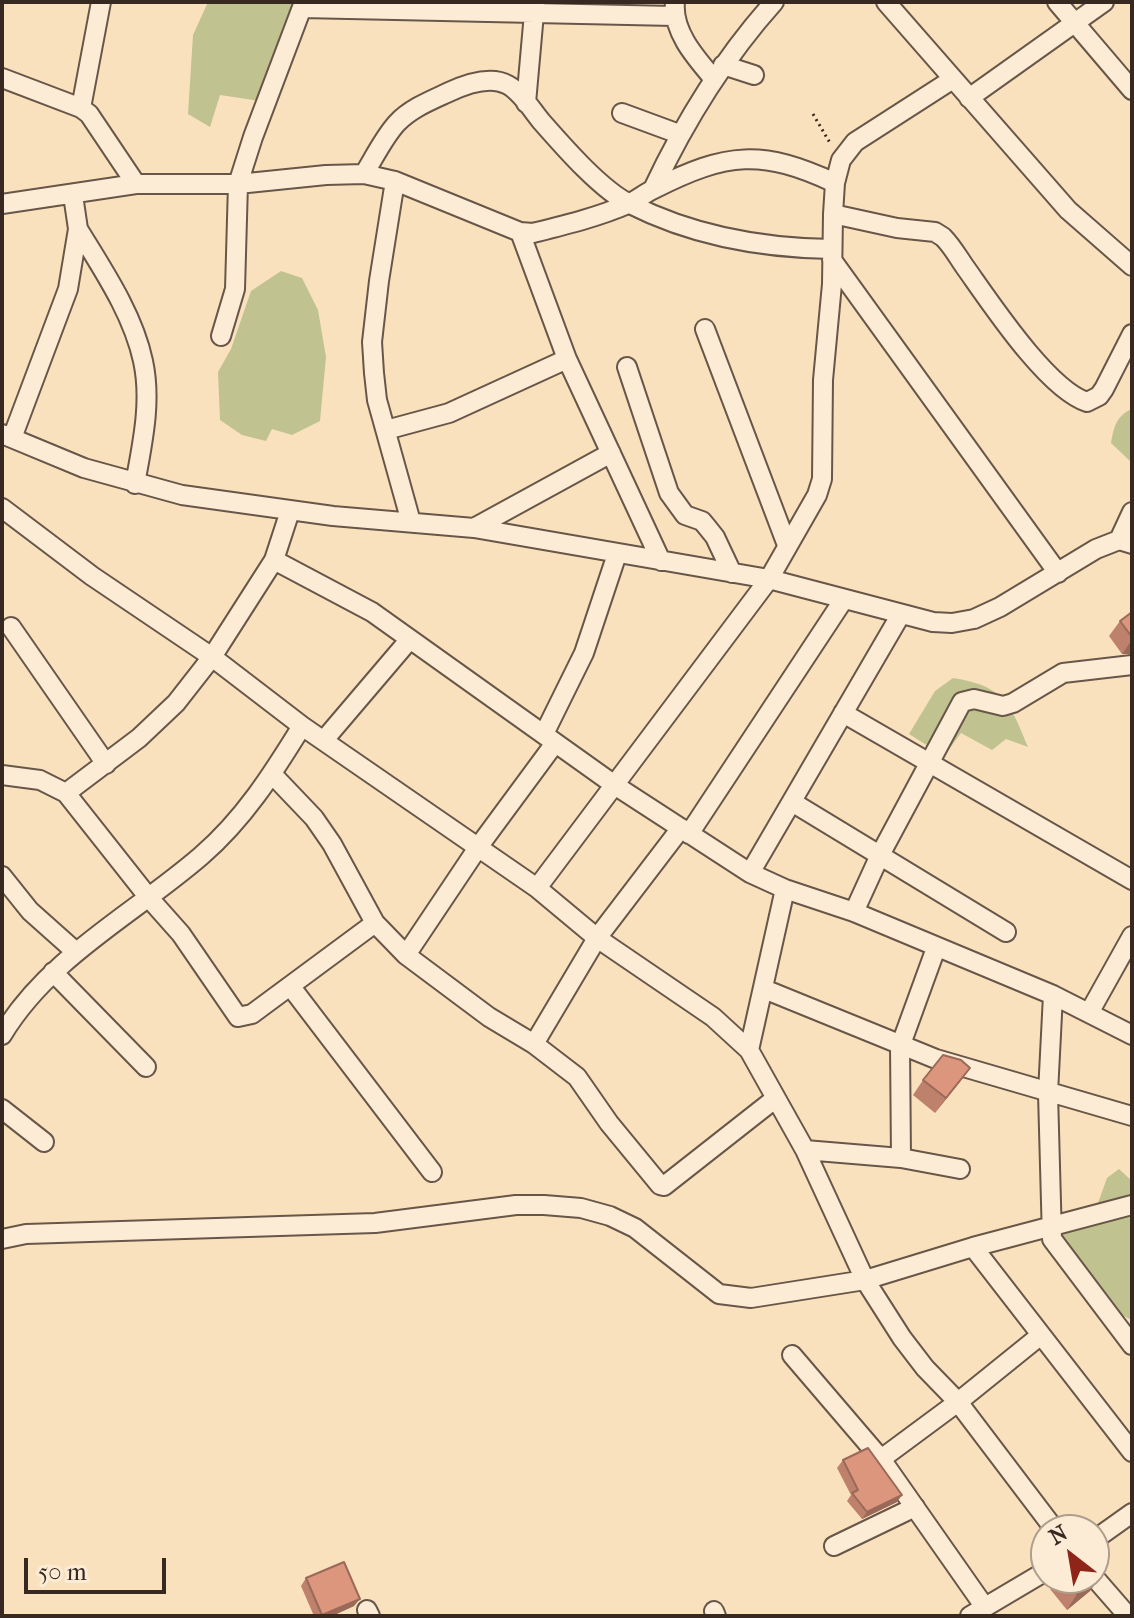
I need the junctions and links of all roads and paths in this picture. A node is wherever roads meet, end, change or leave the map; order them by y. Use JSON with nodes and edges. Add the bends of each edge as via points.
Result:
{"nodes":[{"id":1,"x":774,"y":2,"type":"edge"},
{"id":2,"x":886,"y":2,"type":"edge"},
{"id":3,"x":1057,"y":2,"type":"edge"},
{"id":4,"x":1104,"y":2,"type":"edge"},
{"id":5,"x":94,"y":4,"type":"edge"},
{"id":6,"x":303,"y":5,"type":"edge"},
{"id":7,"x":534,"y":8,"type":"edge"},
{"id":8,"x":674,"y":9,"type":"edge"},
{"id":9,"x":1075,"y":24,"type":"junction"},
{"id":10,"x":718,"y":72,"type":"junction"},
{"id":11,"x":754,"y":75,"type":"dead end"},
{"id":12,"x":2,"y":78,"type":"edge"},
{"id":13,"x":953,"y":79,"type":"junction"},
{"id":14,"x":1132,"y":90,"type":"edge"},
{"id":15,"x":969,"y":98,"type":"junction"},
{"id":16,"x":526,"y":103,"type":"junction"},
{"id":17,"x":81,"y":108,"type":"junction"},
{"id":18,"x":622,"y":113,"type":"dead end"},
{"id":19,"x":813,"y":114,"type":"dead end"},
{"id":20,"x":679,"y":134,"type":"junction"},
{"id":21,"x":841,"y":160,"type":"junction"},
{"id":22,"x":364,"y":174,"type":"junction"},
{"id":23,"x":395,"y":181,"type":"junction"},
{"id":24,"x":835,"y":183,"type":"junction"},
{"id":25,"x":136,"y":184,"type":"junction"},
{"id":26,"x":238,"y":184,"type":"junction"},
{"id":27,"x":653,"y":189,"type":"junction"},
{"id":28,"x":73,"y":195,"type":"junction"},
{"id":29,"x":2,"y":204,"type":"edge"},
{"id":30,"x":629,"y":204,"type":"junction"},
{"id":31,"x":833,"y":214,"type":"junction"},
{"id":32,"x":78,"y":229,"type":"junction"},
{"id":33,"x":520,"y":232,"type":"junction"},
{"id":34,"x":832,"y":254,"type":"junction"},
{"id":35,"x":1132,"y":266,"type":"edge"},
{"id":36,"x":705,"y":329,"type":"dead end"},
{"id":37,"x":1132,"y":334,"type":"edge"},
{"id":38,"x":221,"y":336,"type":"dead end"},
{"id":39,"x":567,"y":359,"type":"junction"},
{"id":40,"x":627,"y":367,"type":"dead end"},
{"id":41,"x":386,"y":430,"type":"junction"},
{"id":42,"x":7,"y":436,"type":"edge"},
{"id":43,"x":611,"y":453,"type":"junction"},
{"id":44,"x":135,"y":484,"type":"junction"},
{"id":45,"x":2,"y":508,"type":"edge"},
{"id":46,"x":290,"y":511,"type":"junction"},
{"id":47,"x":1132,"y":512,"type":"edge"},
{"id":48,"x":411,"y":522,"type":"junction"},
{"id":49,"x":474,"y":528,"type":"junction"},
{"id":50,"x":1125,"y":542,"type":"edge"},
{"id":51,"x":787,"y":545,"type":"junction"},
{"id":52,"x":617,"y":554,"type":"junction"},
{"id":53,"x":274,"y":560,"type":"junction"},
{"id":54,"x":661,"y":561,"type":"junction"},
{"id":55,"x":732,"y":573,"type":"junction"},
{"id":56,"x":1058,"y":573,"type":"junction"},
{"id":57,"x":769,"y":579,"type":"junction"},
{"id":58,"x":844,"y":599,"type":"junction"},
{"id":59,"x":901,"y":614,"type":"junction"},
{"id":60,"x":11,"y":627,"type":"dead end"},
{"id":61,"x":410,"y":639,"type":"junction"},
{"id":62,"x":212,"y":657,"type":"junction"},
{"id":63,"x":1132,"y":665,"type":"edge"},
{"id":64,"x":843,"y":713,"type":"junction"},
{"id":65,"x":302,"y":726,"type":"junction"},
{"id":66,"x":549,"y":738,"type":"junction"},
{"id":67,"x":324,"y":740,"type":"junction"},
{"id":68,"x":929,"y":763,"type":"junction"},
{"id":69,"x":106,"y":764,"type":"junction"},
{"id":70,"x":272,"y":774,"type":"junction"},
{"id":71,"x":2,"y":775,"type":"edge"},
{"id":72,"x":616,"y":786,"type":"junction"},
{"id":73,"x":66,"y":793,"type":"junction"},
{"id":74,"x":792,"y":802,"type":"junction"},
{"id":75,"x":685,"y":831,"type":"junction"},
{"id":76,"x":479,"y":846,"type":"junction"},
{"id":77,"x":880,"y":855,"type":"junction"},
{"id":78,"x":750,"y":873,"type":"junction"},
{"id":79,"x":2,"y":876,"type":"edge"},
{"id":80,"x":1132,"y":880,"type":"edge"},
{"id":81,"x":537,"y":888,"type":"junction"},
{"id":82,"x":785,"y":889,"type":"junction"},
{"id":83,"x":149,"y":898,"type":"junction"},
{"id":84,"x":854,"y":912,"type":"junction"},
{"id":85,"x":375,"y":923,"type":"junction"},
{"id":86,"x":1006,"y":932,"type":"dead end"},
{"id":87,"x":1132,"y":936,"type":"edge"},
{"id":88,"x":597,"y":938,"type":"junction"},
{"id":89,"x":936,"y":948,"type":"junction"},
{"id":90,"x":76,"y":952,"type":"junction"},
{"id":91,"x":406,"y":955,"type":"junction"},
{"id":92,"x":53,"y":972,"type":"junction"},
{"id":93,"x":291,"y":987,"type":"junction"},
{"id":94,"x":764,"y":989,"type":"junction"},
{"id":95,"x":1053,"y":995,"type":"junction"},
{"id":96,"x":8,"y":1009,"type":"edge"},
{"id":97,"x":1089,"y":1013,"type":"junction"},
{"id":98,"x":2,"y":1035,"type":"edge"},
{"id":99,"x":1132,"y":1035,"type":"edge"},
{"id":100,"x":534,"y":1044,"type":"junction"},
{"id":101,"x":900,"y":1047,"type":"junction"},
{"id":102,"x":749,"y":1050,"type":"junction"},
{"id":103,"x":146,"y":1067,"type":"dead end"},
{"id":104,"x":1048,"y":1093,"type":"junction"},
{"id":105,"x":776,"y":1098,"type":"junction"},
{"id":106,"x":2,"y":1109,"type":"edge"},
{"id":107,"x":1132,"y":1116,"type":"edge"},
{"id":108,"x":44,"y":1142,"type":"dead end"},
{"id":109,"x":805,"y":1150,"type":"junction"},
{"id":110,"x":901,"y":1158,"type":"junction"},
{"id":111,"x":960,"y":1169,"type":"dead end"},
{"id":112,"x":432,"y":1172,"type":"dead end"},
{"id":113,"x":1132,"y":1205,"type":"edge"},
{"id":114,"x":1050,"y":1228,"type":"junction"},
{"id":115,"x":2,"y":1239,"type":"edge"},
{"id":116,"x":973,"y":1247,"type":"junction"},
{"id":117,"x":865,"y":1280,"type":"junction"},
{"id":118,"x":1041,"y":1335,"type":"junction"},
{"id":119,"x":1132,"y":1345,"type":"edge"},
{"id":120,"x":792,"y":1355,"type":"dead end"},
{"id":121,"x":958,"y":1402,"type":"junction"},
{"id":122,"x":1132,"y":1452,"type":"edge"},
{"id":123,"x":881,"y":1459,"type":"junction"},
{"id":124,"x":915,"y":1507,"type":"junction"},
{"id":125,"x":1132,"y":1513,"type":"edge"},
{"id":126,"x":1043,"y":1514,"type":"edge"},
{"id":127,"x":1110,"y":1529,"type":"edge"},
{"id":128,"x":834,"y":1546,"type":"dead end"},
{"id":129,"x":1030,"y":1580,"type":"edge"},
{"id":130,"x":1109,"y":1594,"type":"edge"},
{"id":131,"x":977,"y":1611,"type":"edge"},
{"id":132,"x":1128,"y":1616,"type":"edge"}],
"edges":[{"from":1,"to":10,"type":"street"},
{"from":2,"to":13,"type":"street"},
{"from":3,"to":9,"type":"street"},
{"from":4,"to":9,"type":"street"},
{"from":5,"to":17,"type":"street"},
{"from":6,"to":7,"type":"street"},
{"from":6,"to":26,"type":"street"},
{"from":7,"to":8,"type":"street"},
{"from":7,"to":16,"type":"street"},
{"from":8,"to":10,"type":"street","via":[[694,57]]},
{"from":9,"to":14,"type":"street"},
{"from":9,"to":15,"type":"street"},
{"from":10,"to":11,"type":"street"},
{"from":10,"to":20,"type":"street"},
{"from":12,"to":17,"type":"street"},
{"from":13,"to":15,"type":"street"},
{"from":13,"to":21,"type":"street","via":[[855,142]]},
{"from":15,"to":35,"type":"street","via":[[1068,210]]},
{"from":16,"to":22,"type":"street","via":[[508,85],[478,82],[460,87],[397,123]]},
{"from":16,"to":30,"type":"street","via":[[570,153]]},
{"from":17,"to":25,"type":"street","via":[[99,125]]},
{"from":18,"to":20,"type":"street"},
{"from":19,"to":21,"type":"path"},
{"from":20,"to":27,"type":"street"},
{"from":21,"to":24,"type":"street"},
{"from":22,"to":23,"type":"street"},
{"from":22,"to":26,"type":"street"},
{"from":23,"to":33,"type":"street"},
{"from":23,"to":41,"type":"street","via":[[372,342],[377,400]]},
{"from":24,"to":27,"type":"street","via":[[774,159],[750,159],[713,164]]},
{"from":24,"to":31,"type":"street"},
{"from":25,"to":26,"type":"street"},
{"from":25,"to":28,"type":"street"},
{"from":26,"to":38,"type":"street","via":[[235,289]]},
{"from":27,"to":30,"type":"street"},
{"from":28,"to":29,"type":"street"},
{"from":28,"to":32,"type":"street"},
{"from":30,"to":33,"type":"street","via":[[551,229]]},
{"from":30,"to":34,"type":"street","via":[[739,242]]},
{"from":31,"to":34,"type":"street"},
{"from":31,"to":37,"type":"street","via":[[943,237],[1032,354],[1078,399],[1087,402],[1099,396]]},
{"from":32,"to":42,"type":"street","via":[[68,289]]},
{"from":32,"to":44,"type":"street","via":[[126,312],[144,362],[146,422]]},
{"from":33,"to":39,"type":"street"},
{"from":34,"to":51,"type":"street","via":[[822,479]]},
{"from":34,"to":56,"type":"street"},
{"from":36,"to":51,"type":"street"},
{"from":39,"to":41,"type":"street","via":[[449,413]]},
{"from":39,"to":43,"type":"street"},
{"from":40,"to":55,"type":"street","via":[[669,493],[685,515],[702,521],[715,537]]},
{"from":41,"to":48,"type":"street"},
{"from":42,"to":44,"type":"street"},
{"from":43,"to":49,"type":"street"},
{"from":43,"to":54,"type":"street"},
{"from":44,"to":46,"type":"street"},
{"from":45,"to":62,"type":"street"},
{"from":46,"to":48,"type":"street"},
{"from":46,"to":53,"type":"street"},
{"from":47,"to":50,"type":"street"},
{"from":48,"to":49,"type":"street"},
{"from":49,"to":52,"type":"street"},
{"from":50,"to":56,"type":"street","via":[[1096,549]]},
{"from":51,"to":57,"type":"street"},
{"from":52,"to":54,"type":"street"},
{"from":52,"to":66,"type":"street"},
{"from":53,"to":61,"type":"street","via":[[372,612]]},
{"from":53,"to":62,"type":"street"},
{"from":54,"to":55,"type":"street"},
{"from":55,"to":57,"type":"street"},
{"from":56,"to":59,"type":"street","via":[[974,619],[952,623]]},
{"from":57,"to":58,"type":"street"},
{"from":57,"to":72,"type":"street"},
{"from":58,"to":59,"type":"street"},
{"from":58,"to":75,"type":"street"},
{"from":59,"to":64,"type":"street"},
{"from":60,"to":69,"type":"street"},
{"from":61,"to":66,"type":"street"},
{"from":61,"to":67,"type":"street"},
{"from":62,"to":65,"type":"street"},
{"from":62,"to":69,"type":"street","via":[[157,724]]},
{"from":63,"to":68,"type":"street","via":[[1063,673],[1003,706],[974,699],[962,702]]},
{"from":64,"to":68,"type":"street"},
{"from":64,"to":74,"type":"street"},
{"from":65,"to":67,"type":"street"},
{"from":65,"to":70,"type":"street"},
{"from":66,"to":72,"type":"street"},
{"from":66,"to":76,"type":"street"},
{"from":67,"to":76,"type":"street"},
{"from":68,"to":77,"type":"street"},
{"from":68,"to":80,"type":"street"},
{"from":69,"to":73,"type":"street"},
{"from":70,"to":83,"type":"street","via":[[239,819]]},
{"from":70,"to":85,"type":"street","via":[[323,831]]},
{"from":71,"to":73,"type":"street","via":[[40,780]]},
{"from":72,"to":75,"type":"street"},
{"from":72,"to":81,"type":"street"},
{"from":73,"to":83,"type":"street"},
{"from":74,"to":77,"type":"street"},
{"from":74,"to":78,"type":"street"},
{"from":75,"to":78,"type":"street"},
{"from":75,"to":88,"type":"street"},
{"from":76,"to":81,"type":"street"},
{"from":76,"to":91,"type":"street"},
{"from":77,"to":84,"type":"street"},
{"from":77,"to":86,"type":"street"},
{"from":78,"to":82,"type":"street"},
{"from":79,"to":90,"type":"street","via":[[30,911]]},
{"from":81,"to":88,"type":"street"},
{"from":82,"to":84,"type":"street"},
{"from":82,"to":94,"type":"street"},
{"from":83,"to":90,"type":"street"},
{"from":83,"to":93,"type":"street","via":[[181,934],[238,1017],[252,1014]]},
{"from":84,"to":89,"type":"street"},
{"from":85,"to":91,"type":"street"},
{"from":85,"to":93,"type":"street"},
{"from":87,"to":97,"type":"street"},
{"from":88,"to":100,"type":"street"},
{"from":88,"to":102,"type":"street","via":[[713,1017]]},
{"from":89,"to":95,"type":"street"},
{"from":89,"to":101,"type":"street"},
{"from":90,"to":92,"type":"street"},
{"from":91,"to":100,"type":"street"},
{"from":92,"to":96,"type":"street"},
{"from":92,"to":103,"type":"street"},
{"from":93,"to":112,"type":"street"},
{"from":94,"to":101,"type":"street"},
{"from":94,"to":102,"type":"street"},
{"from":95,"to":97,"type":"street"},
{"from":95,"to":104,"type":"street"},
{"from":96,"to":98,"type":"street"},
{"from":97,"to":99,"type":"street"},
{"from":100,"to":105,"type":"street","via":[[577,1077],[617,1134],[664,1186]]},
{"from":101,"to":104,"type":"street"},
{"from":101,"to":110,"type":"street"},
{"from":102,"to":105,"type":"street"},
{"from":104,"to":107,"type":"street"},
{"from":104,"to":114,"type":"street"},
{"from":105,"to":109,"type":"street"},
{"from":106,"to":108,"type":"street"},
{"from":109,"to":110,"type":"street"},
{"from":109,"to":117,"type":"street"},
{"from":110,"to":111,"type":"street"},
{"from":113,"to":114,"type":"street"},
{"from":114,"to":116,"type":"street"},
{"from":114,"to":119,"type":"street","via":[[1052,1239]]},
{"from":115,"to":117,"type":"street","via":[[375,1223],[544,1205],[581,1208],[635,1228],[719,1294],[751,1298]]},
{"from":116,"to":117,"type":"street"},
{"from":116,"to":118,"type":"street"},
{"from":117,"to":121,"type":"street","via":[[917,1358]]},
{"from":118,"to":121,"type":"street"},
{"from":118,"to":122,"type":"street"},
{"from":120,"to":123,"type":"street"},
{"from":121,"to":123,"type":"street"},
{"from":121,"to":126,"type":"street"},
{"from":123,"to":124,"type":"street"},
{"from":124,"to":128,"type":"street"},
{"from":124,"to":131,"type":"street"},
{"from":125,"to":127,"type":"street"},
{"from":129,"to":131,"type":"street"},
{"from":130,"to":132,"type":"street"}]}
